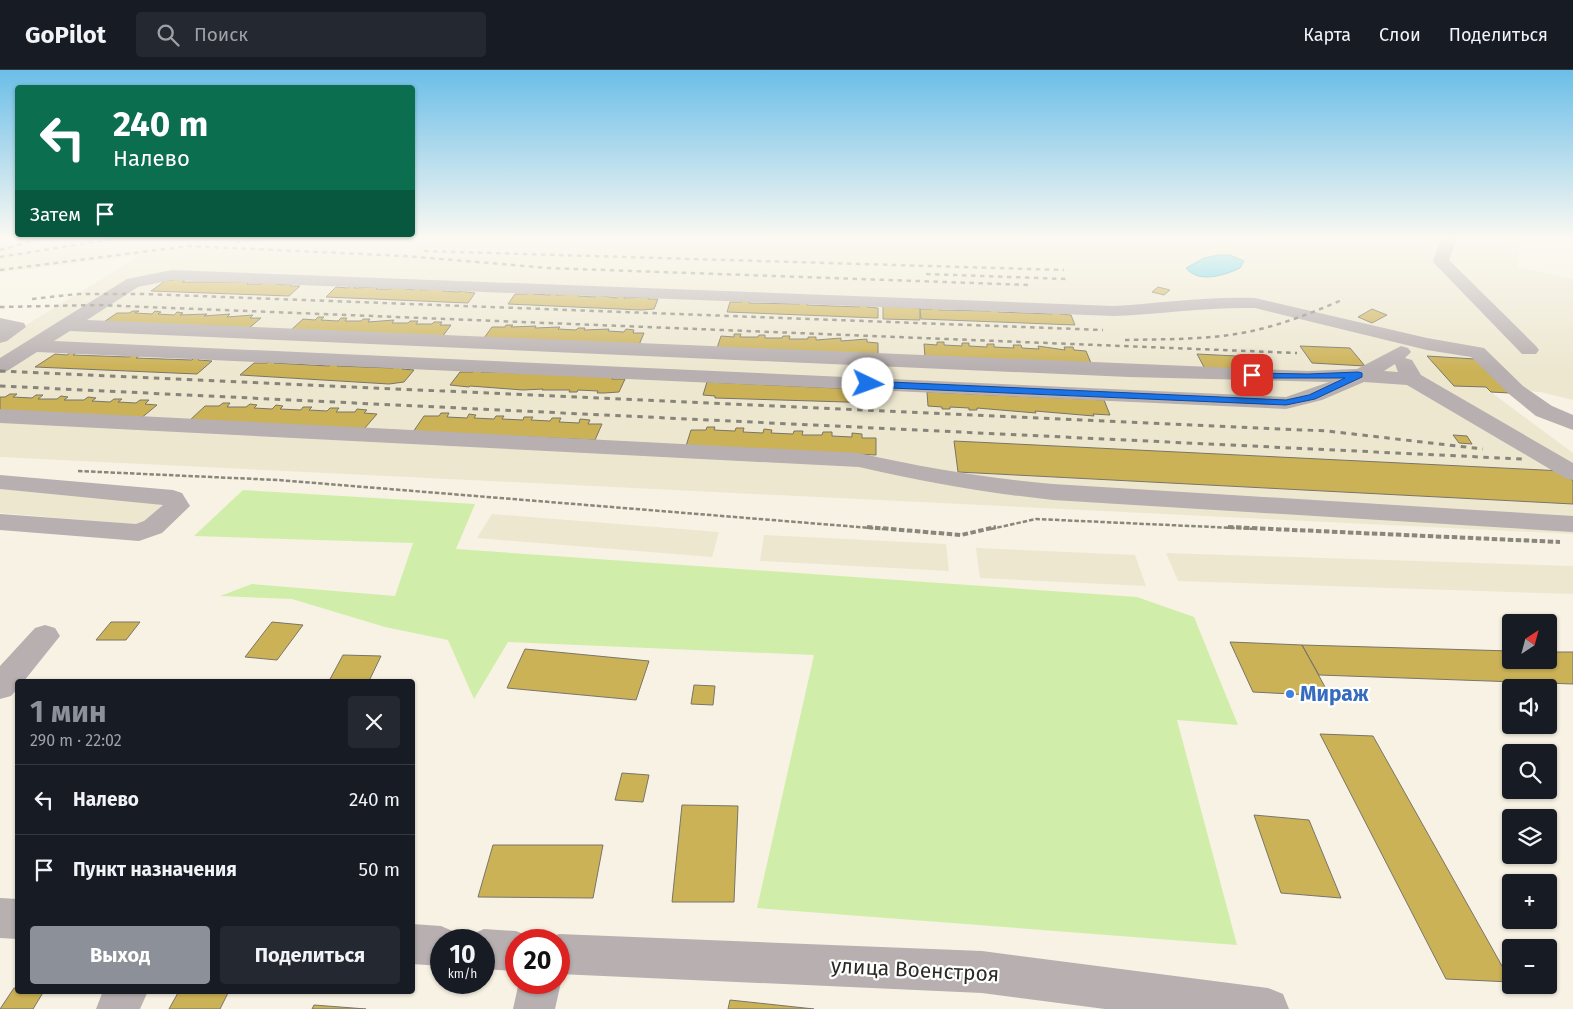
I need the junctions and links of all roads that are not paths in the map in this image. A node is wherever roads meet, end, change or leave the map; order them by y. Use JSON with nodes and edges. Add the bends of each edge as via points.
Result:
{"nodes":[{"id":1,"x":142,"y":282,"type":"edge"},
{"id":2,"x":350,"y":282,"type":"edge"},
{"id":3,"x":1461,"y":282,"type":"edge"},
{"id":4,"x":0,"y":324,"type":"edge"},
{"id":5,"x":66,"y":325,"type":"junction"},
{"id":6,"x":0,"y":336,"type":"edge"},
{"id":7,"x":1428,"y":344,"type":"junction"},
{"id":8,"x":33,"y":346,"type":"junction"},
{"id":9,"x":1529,"y":350,"type":"dead end"},
{"id":10,"x":1401,"y":352,"type":"junction"},
{"id":11,"x":0,"y":367,"type":"edge"},
{"id":12,"x":1358,"y":375,"type":"junction"},
{"id":13,"x":1412,"y":379,"type":"junction"},
{"id":14,"x":0,"y":416,"type":"edge"},
{"id":15,"x":1573,"y":423,"type":"edge"},
{"id":16,"x":1573,"y":473,"type":"edge"},
{"id":17,"x":0,"y":482,"type":"edge"},
{"id":18,"x":0,"y":522,"type":"edge"},
{"id":19,"x":1568,"y":533,"type":"edge"},
{"id":20,"x":45,"y":636,"type":"dead end"},
{"id":21,"x":0,"y":687,"type":"edge"},
{"id":22,"x":0,"y":918,"type":"edge"},
{"id":23,"x":15,"y":919,"type":"edge"},
{"id":24,"x":415,"y":944,"type":"edge"},
{"id":25,"x":430,"y":945,"type":"edge"},
{"id":26,"x":570,"y":954,"type":"edge"},
{"id":27,"x":125,"y":994,"type":"edge"},
{"id":28,"x":537,"y":994,"type":"edge"},
{"id":29,"x":117,"y":1009,"type":"edge"},
{"id":30,"x":534,"y":1009,"type":"edge"},
{"id":31,"x":1268,"y":1009,"type":"edge"}],
"edges":[{"from":1,"to":5,"type":"street","via":[[133,284]]},
{"from":2,"to":7,"type":"street","via":[[1114,311],[1240,302]]},
{"from":3,"to":9,"type":"street"},
{"from":4,"to":6,"type":"street","via":[[17,327]]},
{"from":5,"to":8,"type":"street"},
{"from":5,"to":12,"type":"street","via":[[1195,373],[1308,377]]},
{"from":7,"to":10,"type":"street"},
{"from":7,"to":15,"type":"street","via":[[1477,352],[1516,390],[1544,411]]},
{"from":8,"to":11,"type":"street"},
{"from":8,"to":12,"type":"street","via":[[1286,403],[1312,397]]},
{"from":10,"to":12,"type":"street"},
{"from":10,"to":13,"type":"street","via":[[1401,360]]},
{"from":12,"to":13,"type":"street"},
{"from":13,"to":16,"type":"street"},
{"from":14,"to":19,"type":"street","via":[[859,460],[927,476],[991,486]]},
{"from":17,"to":18,"type":"street","via":[[173,498],[177,506],[158,523],[138,532]]},
{"from":20,"to":21,"type":"street"},
{"from":22,"to":23,"type":"street"},
{"from":24,"to":25,"type":"street"},
{"from":26,"to":31,"type":"street","name":"улица Военстроя","via":[[982,972]]},
{"from":27,"to":29,"type":"street"},
{"from":28,"to":30,"type":"street"}]}
